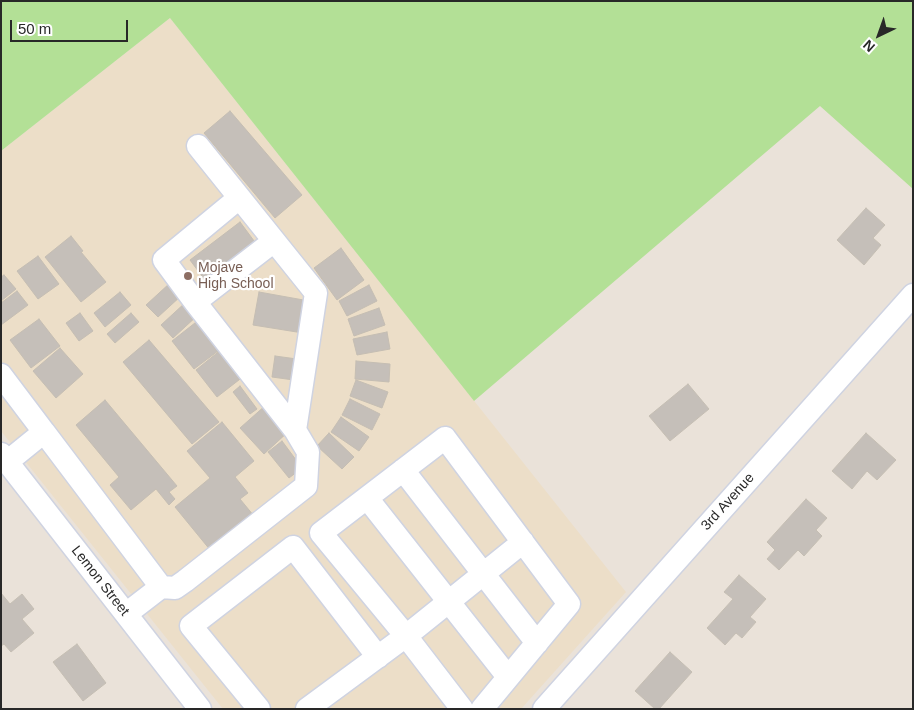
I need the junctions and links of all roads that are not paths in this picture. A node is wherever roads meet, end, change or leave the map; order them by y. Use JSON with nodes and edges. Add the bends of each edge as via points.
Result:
{"nodes":[{"id":1,"x":198,"y":146,"type":"dead end"},
{"id":2,"x":240,"y":198,"type":"junction"},
{"id":3,"x":274,"y":241,"type":"junction"},
{"id":4,"x":913,"y":295,"type":"edge"},
{"id":5,"x":195,"y":302,"type":"junction"},
{"id":6,"x":1,"y":375,"type":"edge"},
{"id":7,"x":295,"y":430,"type":"junction"},
{"id":8,"x":44,"y":432,"type":"junction"},
{"id":9,"x":4,"y":458,"type":"edge"},
{"id":10,"x":403,"y":470,"type":"junction"},
{"id":11,"x":367,"y":498,"type":"junction"},
{"id":12,"x":523,"y":542,"type":"junction"},
{"id":13,"x":484,"y":574,"type":"junction"},
{"id":14,"x":161,"y":587,"type":"junction"},
{"id":15,"x":449,"y":601,"type":"junction"},
{"id":16,"x":126,"y":614,"type":"junction"},
{"id":17,"x":406,"y":636,"type":"junction"},
{"id":18,"x":537,"y":643,"type":"junction"},
{"id":19,"x":378,"y":656,"type":"junction"},
{"id":20,"x":508,"y":677,"type":"junction"},
{"id":21,"x":200,"y":709,"type":"edge"},
{"id":22,"x":259,"y":709,"type":"edge"},
{"id":23,"x":307,"y":709,"type":"edge"},
{"id":24,"x":462,"y":709,"type":"edge"},
{"id":25,"x":482,"y":709,"type":"edge"},
{"id":26,"x":544,"y":709,"type":"edge"}],
"edges":[{"from":1,"to":2,"type":"street"},
{"from":2,"to":3,"type":"street"},
{"from":2,"to":5,"type":"street","via":[[164,260]]},
{"from":3,"to":5,"type":"street"},
{"from":3,"to":7,"type":"street","via":[[316,293]]},
{"from":4,"to":26,"type":"street","name":"3rd Avenue"},
{"from":5,"to":7,"type":"street"},
{"from":6,"to":8,"type":"street"},
{"from":7,"to":14,"type":"street","via":[[308,452],[306,486],[175,588]]},
{"from":8,"to":9,"type":"street"},
{"from":8,"to":14,"type":"street"},
{"from":9,"to":16,"type":"street","name":"Lemon Street"},
{"from":10,"to":11,"type":"street"},
{"from":10,"to":12,"type":"street","via":[[445,438]]},
{"from":10,"to":13,"type":"street"},
{"from":11,"to":15,"type":"street"},
{"from":11,"to":17,"type":"street","via":[[321,533]]},
{"from":12,"to":13,"type":"street"},
{"from":12,"to":18,"type":"street","via":[[569,604]]},
{"from":13,"to":15,"type":"street"},
{"from":13,"to":18,"type":"street"},
{"from":14,"to":16,"type":"street"},
{"from":15,"to":17,"type":"street"},
{"from":15,"to":20,"type":"street"},
{"from":16,"to":21,"type":"street","name":"Lemon Street"},
{"from":17,"to":19,"type":"street"},
{"from":17,"to":24,"type":"street"},
{"from":18,"to":20,"type":"street"},
{"from":19,"to":22,"type":"street","via":[[293,547],[191,626]]},
{"from":19,"to":23,"type":"street"},
{"from":20,"to":25,"type":"street"}]}
